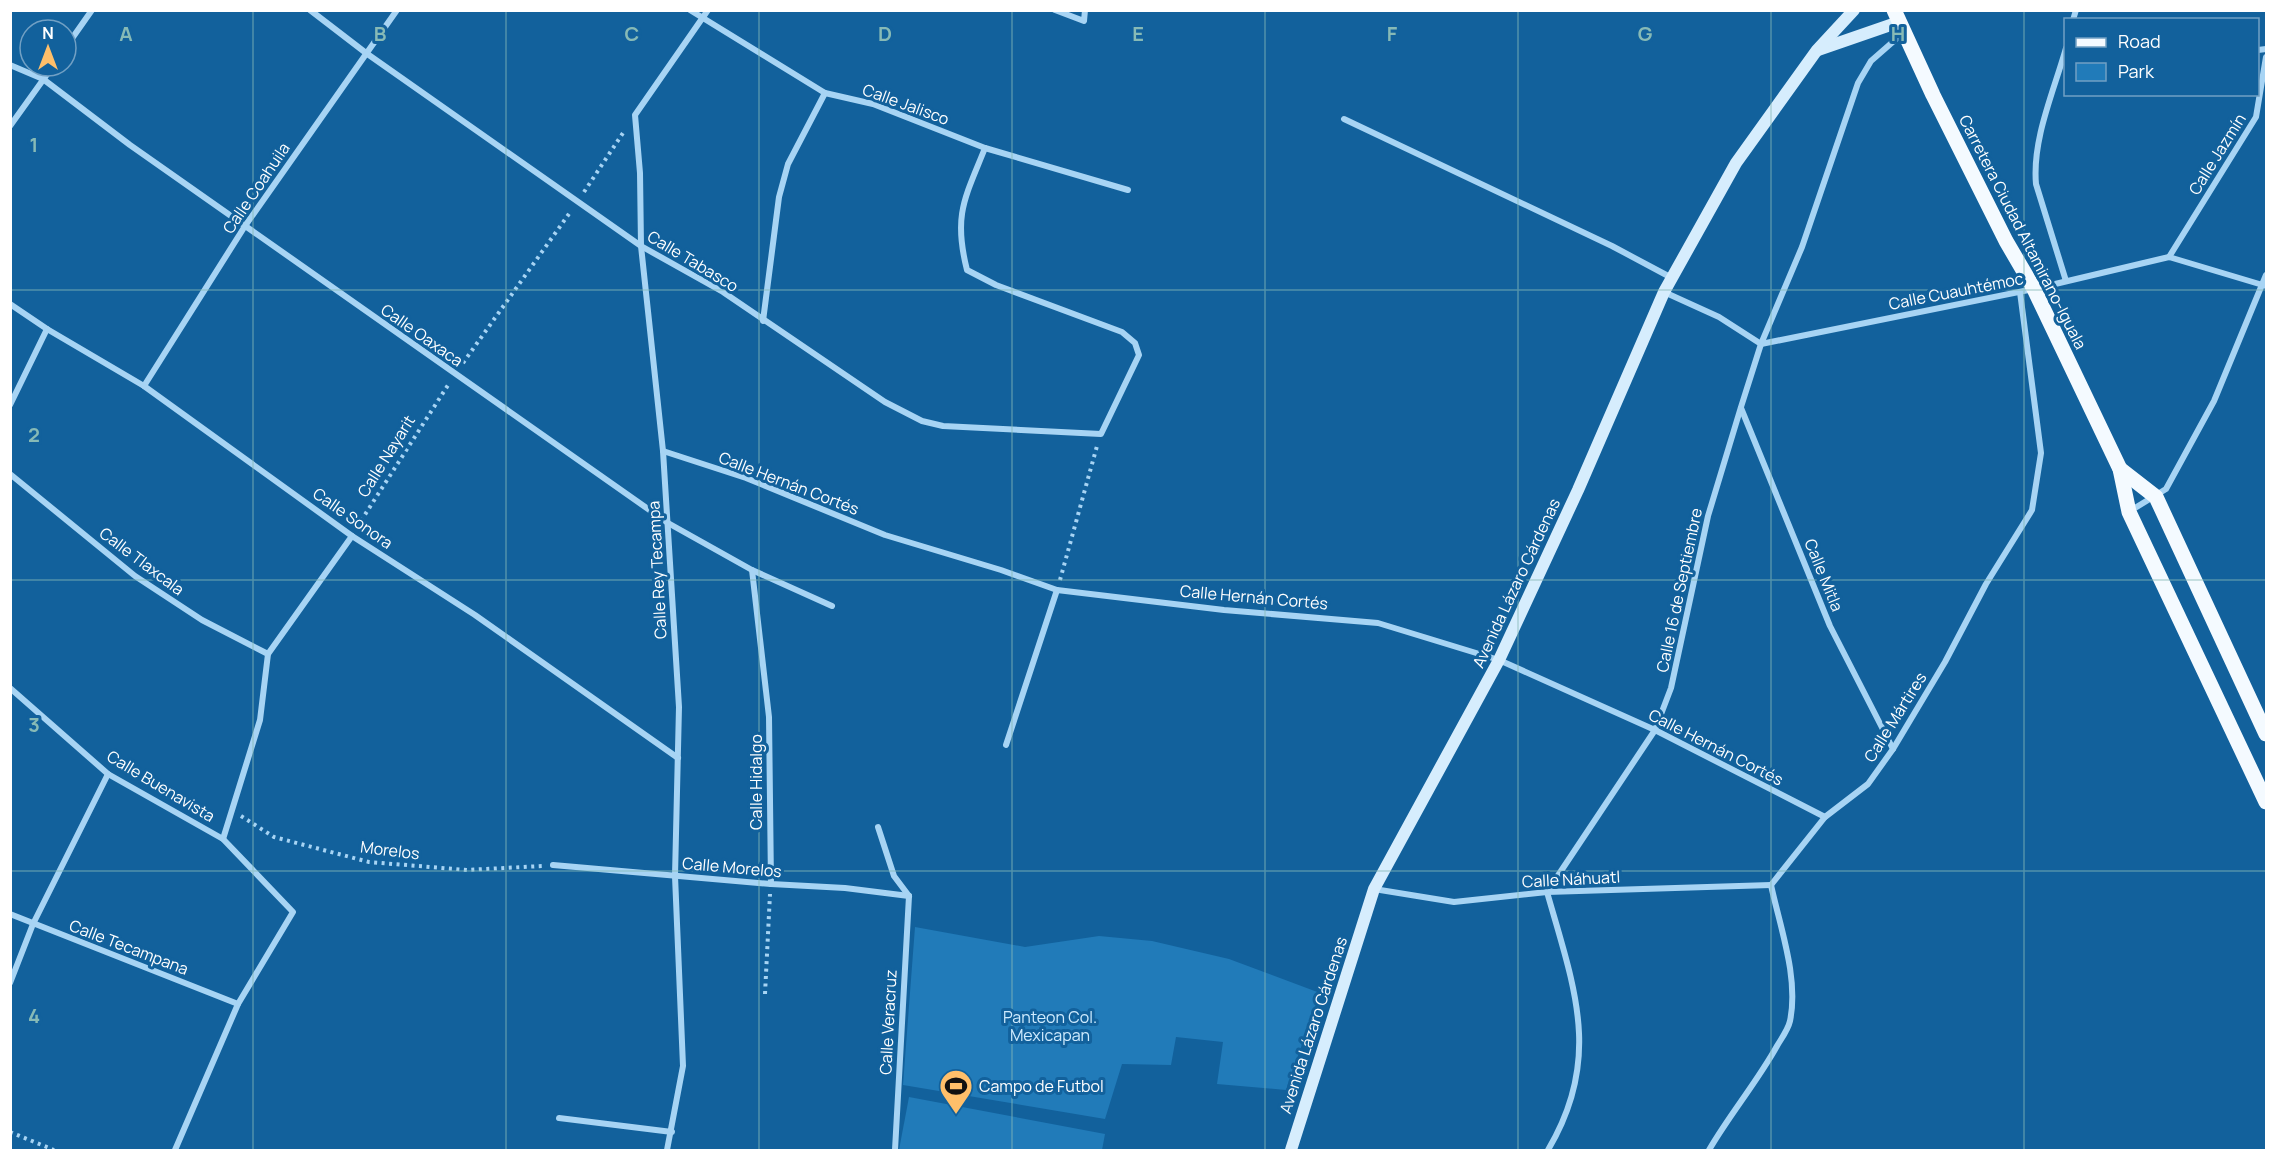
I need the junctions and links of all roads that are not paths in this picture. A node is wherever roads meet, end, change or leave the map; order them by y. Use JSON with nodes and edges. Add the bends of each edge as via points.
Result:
{"nodes":[{"id":1,"x":92,"y":10,"type":"edge"},
{"id":2,"x":310,"y":10,"type":"edge"},
{"id":3,"x":397,"y":10,"type":"edge"},
{"id":4,"x":690,"y":10,"type":"edge"},
{"id":5,"x":708,"y":10,"type":"edge"},
{"id":6,"x":1055,"y":10,"type":"edge"},
{"id":7,"x":1085,"y":10,"type":"edge"},
{"id":8,"x":1854,"y":10,"type":"edge"},
{"id":9,"x":703,"y":19,"type":"junction"},
{"id":10,"x":1899,"y":22,"type":"edge"},
{"id":11,"x":78,"y":30,"type":"edge"},
{"id":12,"x":1817,"y":50,"type":"junction"},
{"id":13,"x":366,"y":53,"type":"junction"},
{"id":14,"x":2266,"y":57,"type":"edge"},
{"id":15,"x":10,"y":65,"type":"edge"},
{"id":16,"x":2062,"y":74,"type":"edge"},
{"id":17,"x":43,"y":79,"type":"junction"},
{"id":18,"x":825,"y":93,"type":"junction"},
{"id":19,"x":1344,"y":119,"type":"dead end"},
{"id":20,"x":10,"y":126,"type":"edge"},
{"id":21,"x":985,"y":148,"type":"junction"},
{"id":22,"x":1128,"y":190,"type":"dead end"},
{"id":23,"x":245,"y":226,"type":"junction"},
{"id":24,"x":641,"y":246,"type":"junction"},
{"id":25,"x":2169,"y":257,"type":"junction"},
{"id":26,"x":2266,"y":275,"type":"edge"},
{"id":27,"x":1672,"y":278,"type":"junction"},
{"id":28,"x":2066,"y":281,"type":"junction"},
{"id":29,"x":2264,"y":285,"type":"edge"},
{"id":30,"x":2027,"y":291,"type":"junction"},
{"id":31,"x":1664,"y":292,"type":"junction"},
{"id":32,"x":10,"y":304,"type":"edge"},
{"id":33,"x":763,"y":321,"type":"junction"},
{"id":34,"x":47,"y":329,"type":"junction"},
{"id":35,"x":1761,"y":344,"type":"junction"},
{"id":36,"x":144,"y":386,"type":"junction"},
{"id":37,"x":10,"y":405,"type":"edge"},
{"id":38,"x":1741,"y":407,"type":"junction"},
{"id":39,"x":663,"y":451,"type":"junction"},
{"id":40,"x":2120,"y":469,"type":"junction"},
{"id":41,"x":10,"y":474,"type":"edge"},
{"id":42,"x":2156,"y":497,"type":"junction"},
{"id":43,"x":2129,"y":512,"type":"junction"},
{"id":44,"x":668,"y":523,"type":"junction"},
{"id":45,"x":352,"y":536,"type":"junction"},
{"id":46,"x":752,"y":570,"type":"junction"},
{"id":47,"x":1057,"y":590,"type":"junction"},
{"id":48,"x":831,"y":606,"type":"dead end"},
{"id":49,"x":268,"y":654,"type":"junction"},
{"id":50,"x":1499,"y":660,"type":"junction"},
{"id":51,"x":10,"y":688,"type":"edge"},
{"id":52,"x":1655,"y":730,"type":"junction"},
{"id":53,"x":2266,"y":734,"type":"edge"},
{"id":54,"x":1006,"y":745,"type":"dead end"},
{"id":55,"x":1893,"y":749,"type":"junction"},
{"id":56,"x":678,"y":758,"type":"junction"},
{"id":57,"x":108,"y":774,"type":"junction"},
{"id":58,"x":2266,"y":802,"type":"edge"},
{"id":59,"x":1825,"y":817,"type":"junction"},
{"id":60,"x":878,"y":827,"type":"dead end"},
{"id":61,"x":223,"y":839,"type":"junction"},
{"id":62,"x":553,"y":865,"type":"road end"},
{"id":63,"x":675,"y":876,"type":"junction"},
{"id":64,"x":771,"y":884,"type":"junction"},
{"id":65,"x":1771,"y":885,"type":"junction"},
{"id":66,"x":1374,"y":889,"type":"junction"},
{"id":67,"x":1547,"y":892,"type":"junction"},
{"id":68,"x":909,"y":896,"type":"junction"},
{"id":69,"x":10,"y":914,"type":"edge"},
{"id":70,"x":33,"y":924,"type":"junction"},
{"id":71,"x":10,"y":983,"type":"edge"},
{"id":72,"x":238,"y":1004,"type":"junction"},
{"id":73,"x":559,"y":1118,"type":"dead end"},
{"id":74,"x":672,"y":1132,"type":"junction"},
{"id":75,"x":175,"y":1150,"type":"edge"},
{"id":76,"x":667,"y":1150,"type":"edge"},
{"id":77,"x":895,"y":1150,"type":"edge"},
{"id":78,"x":1291,"y":1150,"type":"edge"},
{"id":79,"x":1548,"y":1150,"type":"edge"},
{"id":80,"x":1709,"y":1150,"type":"edge"}],
"edges":[{"from":1,"to":11,"type":"street"},
{"from":2,"to":13,"type":"street","name":"Calle Tabasco"},
{"from":3,"to":13,"type":"street","name":"Calle Coahuila"},
{"from":4,"to":9,"type":"street","name":"Calle Jalisco"},
{"from":5,"to":9,"type":"street"},
{"from":6,"to":7,"type":"street","via":[[1084,21]]},
{"from":8,"to":12,"type":"main road","name":"Avenida Lázaro Cárdenas"},
{"from":9,"to":18,"type":"street","name":"Calle Jalisco"},
{"from":9,"to":24,"type":"street","name":"Calle Rey Tecampa","via":[[635,115]]},
{"from":10,"to":12,"type":"main road"},
{"from":10,"to":30,"type":"main road","name":"Carretera Ciudad Altamirano-Iguala"},
{"from":10,"to":35,"type":"street","name":"Calle 16 de Septiembre","via":[[1858,83],[1802,247]]},
{"from":12,"to":27,"type":"main road","name":"Avenida Lázaro Cárdenas","via":[[1736,163]]},
{"from":13,"to":23,"type":"street","name":"Calle Coahuila"},
{"from":13,"to":24,"type":"street","name":"Calle Tabasco"},
{"from":14,"to":25,"type":"street","name":"Calle Jazmín","via":[[2256,117]]},
{"from":15,"to":17,"type":"street","name":"Calle Oaxaca"},
{"from":16,"to":28,"type":"street","via":[[2037,151],[2035,170]]},
{"from":17,"to":20,"type":"street"},
{"from":17,"to":23,"type":"street","name":"Calle Oaxaca"},
{"from":18,"to":21,"type":"street","name":"Calle Jalisco","via":[[873,104]]},
{"from":18,"to":33,"type":"street","via":[[788,164],[778,197]]},
{"from":19,"to":27,"type":"street"},
{"from":21,"to":22,"type":"street","name":"Calle Jalisco"},
{"from":21,"to":33,"type":"street","name":"Calle Tabasco","via":[[963,205],[960,240],[967,270],[996,285],[1122,332],[1135,343],[1139,355],[1101,434],[943,426],[922,421],[885,402]]},
{"from":23,"to":36,"type":"street","name":"Calle Coahuila"},
{"from":23,"to":44,"type":"street","name":"Calle Oaxaca"},
{"from":24,"to":33,"type":"street","name":"Calle Tabasco","via":[[723,292]]},
{"from":24,"to":39,"type":"street","name":"Calle Rey Tecampa"},
{"from":25,"to":28,"type":"street","name":"Calle Cuauhtémoc"},
{"from":25,"to":29,"type":"street","name":"Calle Cuauhtémoc"},
{"from":26,"to":29,"type":"street"},
{"from":27,"to":31,"type":"main road","name":"Avenida Lázaro Cárdenas"},
{"from":28,"to":30,"type":"street","name":"Calle Cuauhtémoc"},
{"from":29,"to":42,"type":"street","via":[[2214,401],[2166,489]]},
{"from":30,"to":35,"type":"street","name":"Calle Cuauhtémoc"},
{"from":30,"to":40,"type":"main road","name":"Carretera Ciudad Altamirano-Iguala"},
{"from":30,"to":55,"type":"street","name":"Calle Mártires","via":[[2041,453],[2032,510]]},
{"from":31,"to":35,"type":"street","via":[[1719,317]]},
{"from":31,"to":50,"type":"main road","name":"Avenida Lázaro Cárdenas"},
{"from":32,"to":34,"type":"street","name":"Calle Sonora"},
{"from":34,"to":36,"type":"street","name":"Calle Sonora"},
{"from":34,"to":37,"type":"street"},
{"from":35,"to":38,"type":"street","name":"Calle 16 de Septiembre"},
{"from":36,"to":45,"type":"street","name":"Calle Sonora"},
{"from":38,"to":52,"type":"street","name":"Calle 16 de Septiembre","via":[[1708,516],[1671,688]]},
{"from":38,"to":55,"type":"street","name":"Calle Mitla","via":[[1830,626]]},
{"from":39,"to":44,"type":"street","name":"Calle Rey Tecampa"},
{"from":39,"to":47,"type":"street","name":"Calle Hernán Cortés","via":[[746,478],[885,536]]},
{"from":40,"to":42,"type":"main road","name":"Carretera Ciudad Altamirano-Iguala"},
{"from":40,"to":43,"type":"main road","name":"Carretera Ciudad Altamirano-Iguala"},
{"from":41,"to":49,"type":"street","name":"Calle Tlaxcala","via":[[135,576],[202,620]]},
{"from":42,"to":43,"type":"street"},
{"from":42,"to":53,"type":"main road","name":"Carretera Ciudad Altamirano-Iguala"},
{"from":43,"to":58,"type":"main road","name":"Carretera Ciudad Altamirano-Iguala"},
{"from":44,"to":46,"type":"street","name":"Calle Oaxaca"},
{"from":44,"to":56,"type":"street","name":"Calle Rey Tecampa","via":[[679,707]]},
{"from":45,"to":49,"type":"street"},
{"from":45,"to":56,"type":"street","name":"Calle Sonora","via":[[475,615]]},
{"from":46,"to":48,"type":"street","name":"Calle Oaxaca"},
{"from":46,"to":64,"type":"street","name":"Calle Hidalgo","via":[[769,717]]},
{"from":47,"to":50,"type":"street","name":"Calle Hernán Cortés","via":[[1378,623]]},
{"from":47,"to":54,"type":"street"},
{"from":49,"to":61,"type":"street","via":[[260,720]]},
{"from":50,"to":52,"type":"street","name":"Calle Hernán Cortés"},
{"from":50,"to":66,"type":"main road","name":"Avenida Lázaro Cárdenas"},
{"from":51,"to":57,"type":"street","name":"Calle Buenavista"},
{"from":52,"to":59,"type":"street","name":"Calle Hernán Cortés"},
{"from":52,"to":67,"type":"street","name":"Calle 16 de Septiembre"},
{"from":55,"to":59,"type":"street","name":"Calle Mártires","via":[[1868,784]]},
{"from":56,"to":63,"type":"street","name":"Calle Rey Tecampa"},
{"from":57,"to":61,"type":"street","name":"Calle Buenavista"},
{"from":57,"to":70,"type":"street"},
{"from":59,"to":65,"type":"street","name":"Calle Mártires"},
{"from":60,"to":68,"type":"street","via":[[894,876]]},
{"from":61,"to":72,"type":"street","name":"Calle Buenavista","via":[[293,912]]},
{"from":62,"to":63,"type":"street","name":"Calle Morelos"},
{"from":63,"to":64,"type":"street","name":"Calle Morelos"},
{"from":63,"to":74,"type":"street","name":"Calle Rey Tecampa","via":[[683,1065]]},
{"from":64,"to":68,"type":"street","name":"Calle Morelos"},
{"from":65,"to":67,"type":"street","name":"Calle Náhuatl"},
{"from":65,"to":80,"type":"street","via":[[1789,967],[1790,1023]]},
{"from":66,"to":67,"type":"street","name":"Calle Náhuatl","via":[[1454,902]]},
{"from":66,"to":78,"type":"main road","name":"Avenida Lázaro Cárdenas"},
{"from":67,"to":79,"type":"street","via":[[1576,994],[1581,1042],[1576,1084],[1560,1131]]},
{"from":68,"to":77,"type":"street","name":"Calle Veracruz"},
{"from":69,"to":70,"type":"street","name":"Calle Tecampana"},
{"from":70,"to":71,"type":"street"},
{"from":70,"to":72,"type":"street","name":"Calle Tecampana"},
{"from":72,"to":75,"type":"street"},
{"from":73,"to":74,"type":"street"},
{"from":74,"to":76,"type":"street","name":"Calle Rey Tecampa"}]}
